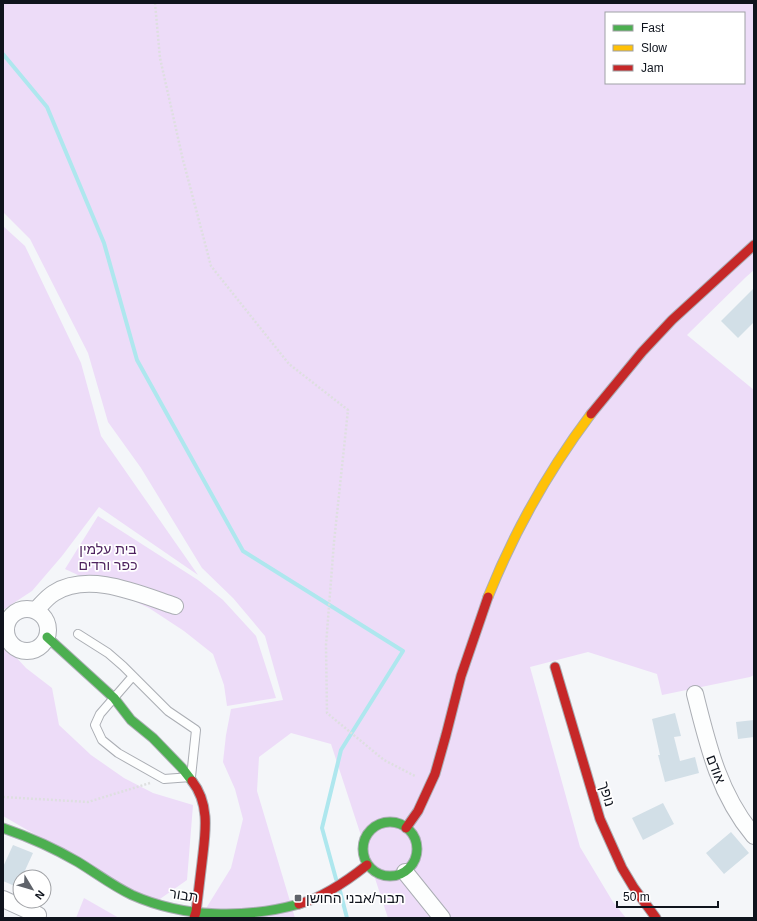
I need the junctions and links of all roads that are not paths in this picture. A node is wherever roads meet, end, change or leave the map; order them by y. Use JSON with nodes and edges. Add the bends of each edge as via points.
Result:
{"nodes":[{"id":1,"x":754,"y":245,"type":"edge"},
{"id":2,"x":174,"y":606,"type":"dead end"},
{"id":3,"x":36,"y":610,"type":"junction"},
{"id":4,"x":78,"y":634,"type":"dead end"},
{"id":5,"x":47,"y":637,"type":"junction"},
{"id":6,"x":555,"y":667,"type":"dead end"},
{"id":7,"x":133,"y":676,"type":"junction"},
{"id":8,"x":694,"y":694,"type":"dead end"},
{"id":9,"x":114,"y":698,"type":"junction"},
{"id":10,"x":191,"y":777,"type":"junction"},
{"id":11,"x":3,"y":828,"type":"edge"},
{"id":12,"x":406,"y":828,"type":"junction"},
{"id":13,"x":754,"y":836,"type":"edge"},
{"id":14,"x":367,"y":865,"type":"junction"},
{"id":15,"x":405,"y":872,"type":"junction"},
{"id":16,"x":3,"y":899,"type":"edge"},
{"id":17,"x":38,"y":915,"type":"dead end"},
{"id":18,"x":194,"y":915,"type":"edge"},
{"id":19,"x":442,"y":918,"type":"edge"},
{"id":20,"x":656,"y":918,"type":"edge"}],
"edges":[{"from":1,"to":12,"type":"street","via":[[715,279],[632,363],[562,456],[532,506],[505,558],[482,614],[462,674],[432,784],[419,810]]},
{"from":2,"to":3,"type":"street","via":[[120,587],[84,584],[68,586],[53,594]]},
{"from":3,"to":5,"type":"street","via":[[47,621]]},
{"from":3,"to":5,"type":"street","via":[[29,608],[15,612],[7,624],[7,638],[17,649],[31,651],[44,644]]},
{"from":4,"to":7,"type":"lane","via":[[108,653]]},
{"from":5,"to":9,"type":"street"},
{"from":6,"to":20,"type":"street","name":"נופך","via":[[600,819],[622,868]]},
{"from":7,"to":9,"type":"lane"},
{"from":7,"to":10,"type":"lane","via":[[168,711],[196,730]]},
{"from":8,"to":13,"type":"street","name":"אודם","via":[[718,776],[730,802]]},
{"from":9,"to":10,"type":"street","via":[[131,720],[153,738]]},
{"from":9,"to":10,"type":"lane","via":[[100,714],[95,725],[102,740],[118,753],[164,779]]},
{"from":10,"to":18,"type":"street","via":[[202,796],[206,815]]},
{"from":11,"to":18,"type":"street","name":"תבור","via":[[65,855],[131,895]]},
{"from":12,"to":14,"type":"street","via":[[390,822],[371,829],[363,844],[362,853]]},
{"from":12,"to":15,"type":"street","via":[[414,838],[417,850],[414,862]]},
{"from":14,"to":15,"type":"street","via":[[384,876],[393,877]]},
{"from":14,"to":18,"type":"street","name":"תבור","via":[[331,890],[287,908],[261,912]]},
{"from":15,"to":19,"type":"street"},
{"from":16,"to":17,"type":"street"}]}
